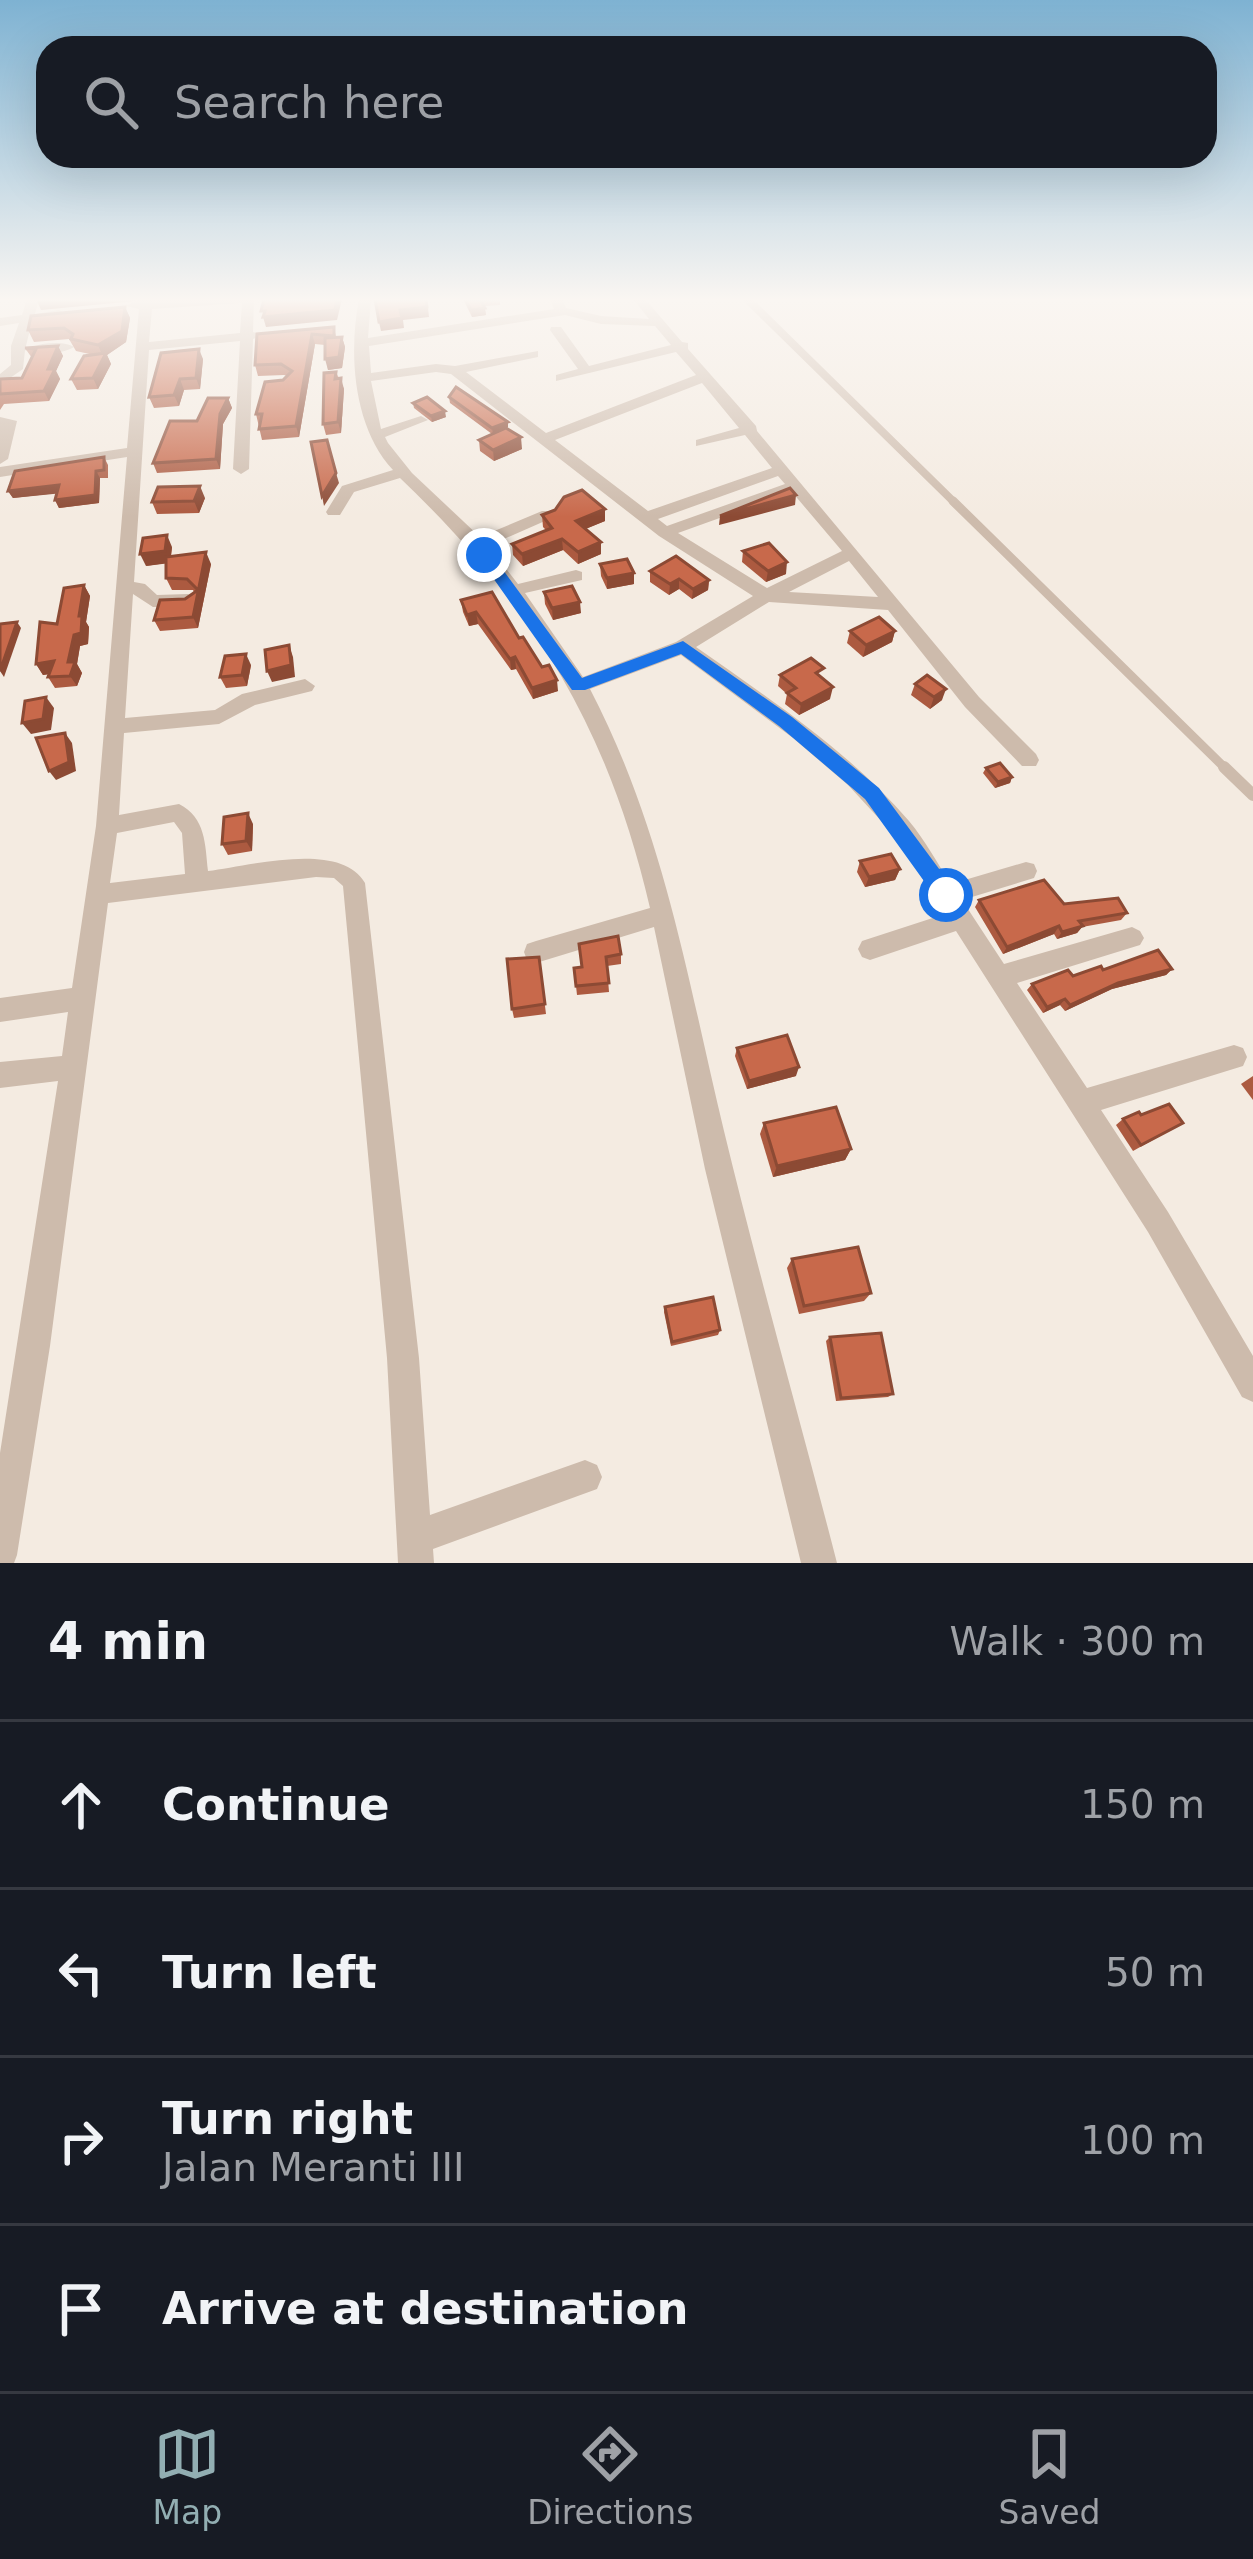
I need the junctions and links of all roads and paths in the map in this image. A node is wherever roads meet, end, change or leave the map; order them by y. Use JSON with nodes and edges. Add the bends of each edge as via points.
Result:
{"nodes":[{"id":1,"x":138,"y":372,"type":"edge"},
{"id":2,"x":247,"y":372,"type":"edge"},
{"id":3,"x":384,"y":372,"type":"edge"},
{"id":4,"x":458,"y":372,"type":"edge"},
{"id":5,"x":579,"y":372,"type":"edge"},
{"id":6,"x":701,"y":372,"type":"edge"},
{"id":7,"x":821,"y":372,"type":"edge"},
{"id":8,"x":357,"y":374,"type":"joint"},
{"id":9,"x":7,"y":377,"type":"edge"},
{"id":10,"x":561,"y":377,"type":"dead end"},
{"id":11,"x":704,"y":377,"type":"junction"},
{"id":12,"x":265,"y":385,"type":"edge"},
{"id":13,"x":246,"y":386,"type":"junction"},
{"id":14,"x":9,"y":411,"type":"edge"},
{"id":15,"x":421,"y":420,"type":"edge"},
{"id":16,"x":751,"y":429,"type":"junction"},
{"id":17,"x":375,"y":436,"type":"junction"},
{"id":18,"x":546,"y":438,"type":"junction"},
{"id":19,"x":701,"y":443,"type":"dead end"},
{"id":20,"x":133,"y":452,"type":"junction"},
{"id":21,"x":0,"y":459,"type":"edge"},
{"id":22,"x":241,"y":469,"type":"dead end"},
{"id":23,"x":783,"y":469,"type":"junction"},
{"id":24,"x":0,"y":472,"type":"edge"},
{"id":25,"x":401,"y":473,"type":"junction"},
{"id":26,"x":795,"y":487,"type":"junction"},
{"id":27,"x":334,"y":512,"type":"dead end"},
{"id":28,"x":548,"y":514,"type":"edge"},
{"id":29,"x":648,"y":517,"type":"junction"},
{"id":30,"x":665,"y":532,"type":"junction"},
{"id":31,"x":476,"y":545,"type":"junction"},
{"id":32,"x":852,"y":553,"type":"junction"},
{"id":33,"x":576,"y":576,"type":"dead end"},
{"id":34,"x":122,"y":588,"type":"junction"},
{"id":35,"x":511,"y":591,"type":"junction"},
{"id":36,"x":766,"y":596,"type":"junction"},
{"id":37,"x":190,"y":600,"type":"edge"},
{"id":38,"x":893,"y":604,"type":"junction"},
{"id":39,"x":683,"y":647,"type":"junction"},
{"id":40,"x":305,"y":686,"type":"dead end"},
{"id":41,"x":578,"y":686,"type":"junction"},
{"id":42,"x":114,"y":725,"type":"junction"},
{"id":43,"x":1029,"y":760,"type":"dead end"},
{"id":44,"x":1253,"y":795,"type":"edge"},
{"id":45,"x":107,"y":826,"type":"junction"},
{"id":46,"x":1026,"y":871,"type":"dead end"},
{"id":47,"x":197,"y":881,"type":"junction"},
{"id":48,"x":97,"y":895,"type":"junction"},
{"id":49,"x":946,"y":895,"type":"junction"},
{"id":50,"x":665,"y":914,"type":"junction"},
{"id":51,"x":961,"y":919,"type":"junction"},
{"id":52,"x":1132,"y":938,"type":"dead end"},
{"id":53,"x":870,"y":949,"type":"dead end"},
{"id":54,"x":536,"y":952,"type":"edge"},
{"id":55,"x":999,"y":977,"type":"junction"},
{"id":56,"x":82,"y":998,"type":"junction"},
{"id":57,"x":0,"y":1010,"type":"edge"},
{"id":58,"x":1234,"y":1057,"type":"dead end"},
{"id":59,"x":73,"y":1067,"type":"junction"},
{"id":60,"x":0,"y":1075,"type":"edge"},
{"id":61,"x":1082,"y":1103,"type":"junction"},
{"id":62,"x":1253,"y":1386,"type":"edge"},
{"id":63,"x":585,"y":1477,"type":"dead end"},
{"id":64,"x":415,"y":1551,"type":"edge"},
{"id":65,"x":0,"y":1555,"type":"edge"},
{"id":66,"x":819,"y":1563,"type":"edge"}],
"edges":[{"from":1,"to":20,"type":"street"},
{"from":2,"to":13,"type":"street"},
{"from":3,"to":8,"type":"street"},
{"from":4,"to":18,"type":"street"},
{"from":5,"to":10,"type":"street"},
{"from":6,"to":11,"type":"street"},
{"from":7,"to":44,"type":"lane"},
{"from":8,"to":17,"type":"street"},
{"from":9,"to":14,"type":"street"},
{"from":11,"to":16,"type":"street"},
{"from":11,"to":18,"type":"street"},
{"from":12,"to":13,"type":"street"},
{"from":13,"to":22,"type":"street"},
{"from":14,"to":21,"type":"street"},
{"from":15,"to":17,"type":"street"},
{"from":16,"to":19,"type":"street"},
{"from":16,"to":23,"type":"street"},
{"from":17,"to":25,"type":"street"},
{"from":18,"to":29,"type":"street"},
{"from":20,"to":24,"type":"street"},
{"from":20,"to":34,"type":"street"},
{"from":23,"to":26,"type":"street"},
{"from":23,"to":29,"type":"street"},
{"from":25,"to":27,"type":"street","via":[[348,489]]},
{"from":25,"to":31,"type":"street"},
{"from":26,"to":30,"type":"street"},
{"from":26,"to":32,"type":"street"},
{"from":28,"to":31,"type":"street"},
{"from":29,"to":30,"type":"street"},
{"from":30,"to":36,"type":"street"},
{"from":31,"to":35,"type":"street"},
{"from":32,"to":36,"type":"street"},
{"from":32,"to":38,"type":"street"},
{"from":33,"to":35,"type":"street"},
{"from":34,"to":37,"type":"street","via":[[139,587],[154,601]]},
{"from":34,"to":42,"type":"street"},
{"from":35,"to":41,"type":"street"},
{"from":36,"to":38,"type":"street"},
{"from":36,"to":39,"type":"street"},
{"from":38,"to":43,"type":"street"},
{"from":39,"to":41,"type":"street"},
{"from":39,"to":49,"type":"street","via":[[872,793]]},
{"from":40,"to":42,"type":"street","via":[[260,695],[219,717]]},
{"from":41,"to":50,"type":"street","via":[[641,830]]},
{"from":42,"to":45,"type":"street"},
{"from":45,"to":47,"type":"street","via":[[179,813],[193,830]]},
{"from":45,"to":48,"type":"street"},
{"from":46,"to":49,"type":"street"},
{"from":47,"to":48,"type":"street"},
{"from":47,"to":64,"type":"street","via":[[335,868],[354,883]]},
{"from":48,"to":56,"type":"street"},
{"from":49,"to":51,"type":"street"},
{"from":50,"to":54,"type":"street"},
{"from":50,"to":66,"type":"street"},
{"from":51,"to":53,"type":"street"},
{"from":51,"to":55,"type":"street"},
{"from":52,"to":55,"type":"street"},
{"from":55,"to":61,"type":"street"},
{"from":56,"to":57,"type":"street"},
{"from":56,"to":59,"type":"street"},
{"from":58,"to":61,"type":"street"},
{"from":59,"to":60,"type":"street"},
{"from":59,"to":65,"type":"street"},
{"from":61,"to":62,"type":"street"},
{"from":63,"to":64,"type":"street"}]}
